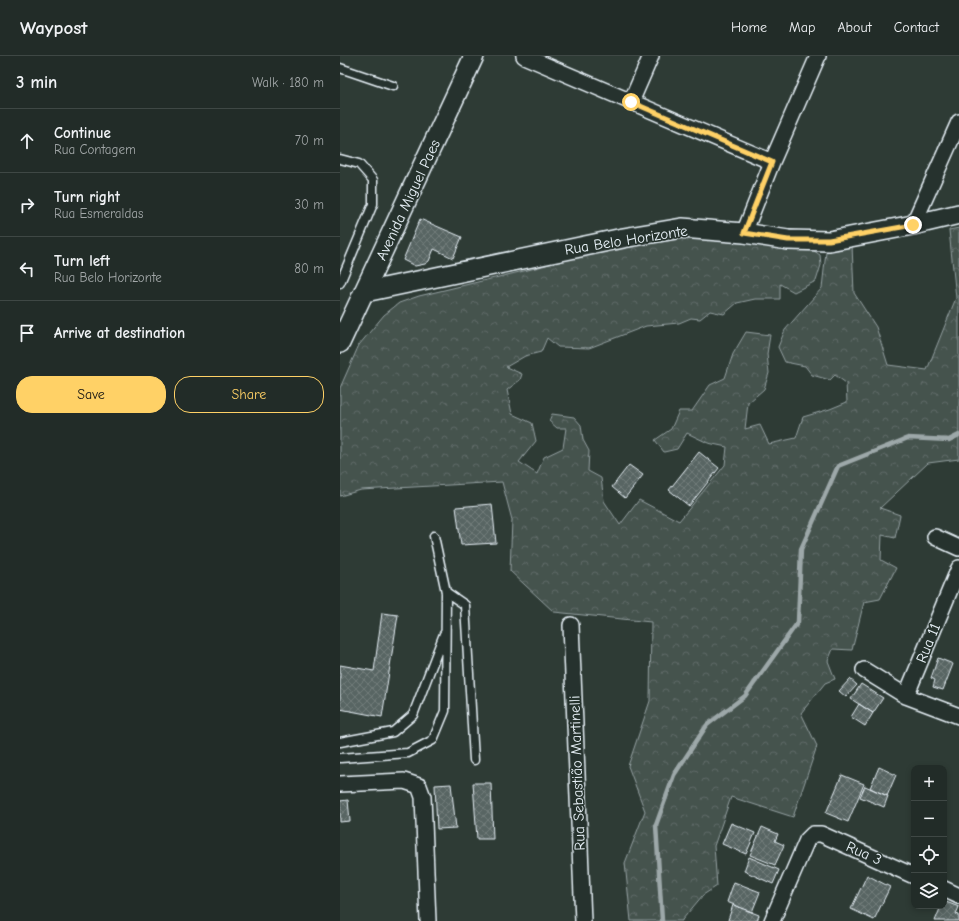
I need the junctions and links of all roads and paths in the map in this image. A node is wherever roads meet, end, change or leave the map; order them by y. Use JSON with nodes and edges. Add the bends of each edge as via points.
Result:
{"nodes":[{"id":1,"x":474,"y":56,"type":"edge"},
{"id":2,"x":524,"y":56,"type":"edge"},
{"id":3,"x":651,"y":56,"type":"edge"},
{"id":4,"x":818,"y":56,"type":"edge"},
{"id":5,"x":340,"y":68,"type":"edge"},
{"id":6,"x":393,"y":86,"type":"dead end"},
{"id":7,"x":631,"y":102,"type":"junction"},
{"id":8,"x":959,"y":122,"type":"edge"},
{"id":9,"x":340,"y":159,"type":"edge"},
{"id":10,"x":772,"y":162,"type":"junction"},
{"id":11,"x":959,"y":214,"type":"edge"},
{"id":12,"x":913,"y":225,"type":"junction"},
{"id":13,"x":744,"y":233,"type":"junction"},
{"id":14,"x":340,"y":284,"type":"edge"},
{"id":15,"x":365,"y":292,"type":"junction"},
{"id":16,"x":340,"y":343,"type":"edge"},
{"id":17,"x":434,"y":536,"type":"dead end"},
{"id":18,"x":935,"y":537,"type":"dead end"},
{"id":19,"x":959,"y":548,"type":"edge"},
{"id":20,"x":959,"y":568,"type":"edge"},
{"id":21,"x":446,"y":592,"type":"junction"},
{"id":22,"x":571,"y":625,"type":"dead end"},
{"id":23,"x":446,"y":628,"type":"junction"},
{"id":24,"x":864,"y":670,"type":"dead end"},
{"id":25,"x":906,"y":696,"type":"junction"},
{"id":26,"x":959,"y":716,"type":"edge"},
{"id":27,"x":340,"y":742,"type":"edge"},
{"id":28,"x":340,"y":758,"type":"edge"},
{"id":29,"x":474,"y":760,"type":"dead end"},
{"id":30,"x":340,"y":784,"type":"edge"},
{"id":31,"x":911,"y":875,"type":"edge"},
{"id":32,"x":947,"y":890,"type":"edge"},
{"id":33,"x":959,"y":896,"type":"edge"},
{"id":34,"x":428,"y":921,"type":"edge"},
{"id":35,"x":583,"y":921,"type":"edge"},
{"id":36,"x":772,"y":921,"type":"edge"}],
"edges":[{"from":1,"to":15,"type":"street","name":"Avenida Miguel Paes"},
{"from":2,"to":7,"type":"street"},
{"from":3,"to":7,"type":"street"},
{"from":4,"to":10,"type":"street"},
{"from":5,"to":6,"type":"lane"},
{"from":7,"to":10,"type":"street"},
{"from":8,"to":12,"type":"street"},
{"from":9,"to":14,"type":"lane","via":[[359,164],[373,180],[373,204]]},
{"from":10,"to":13,"type":"street"},
{"from":11,"to":12,"type":"street","name":"Rua Belo Horizonte"},
{"from":12,"to":13,"type":"street","name":"Rua Belo Horizonte","via":[[829,240],[788,240]]},
{"from":13,"to":15,"type":"street","name":"Rua Belo Horizonte","via":[[682,228]]},
{"from":15,"to":16,"type":"street","name":"Avenida Miguel Paes"},
{"from":17,"to":21,"type":"lane"},
{"from":18,"to":19,"type":"street"},
{"from":20,"to":25,"type":"street","name":"Rua 11"},
{"from":21,"to":23,"type":"lane"},
{"from":21,"to":29,"type":"lane","via":[[465,605]]},
{"from":22,"to":35,"type":"street","name":"Rua Sebastião Martinelli"},
{"from":23,"to":27,"type":"lane","via":[[413,715],[393,732]]},
{"from":23,"to":28,"type":"lane","via":[[445,711],[433,740],[408,753]]},
{"from":24,"to":25,"type":"street"},
{"from":25,"to":26,"type":"street"},
{"from":30,"to":34,"type":"street","via":[[404,781],[419,786],[423,797]]},
{"from":31,"to":36,"type":"street","name":"Rua 3","via":[[821,834],[813,834],[807,840]]},
{"from":32,"to":33,"type":"street"}]}
